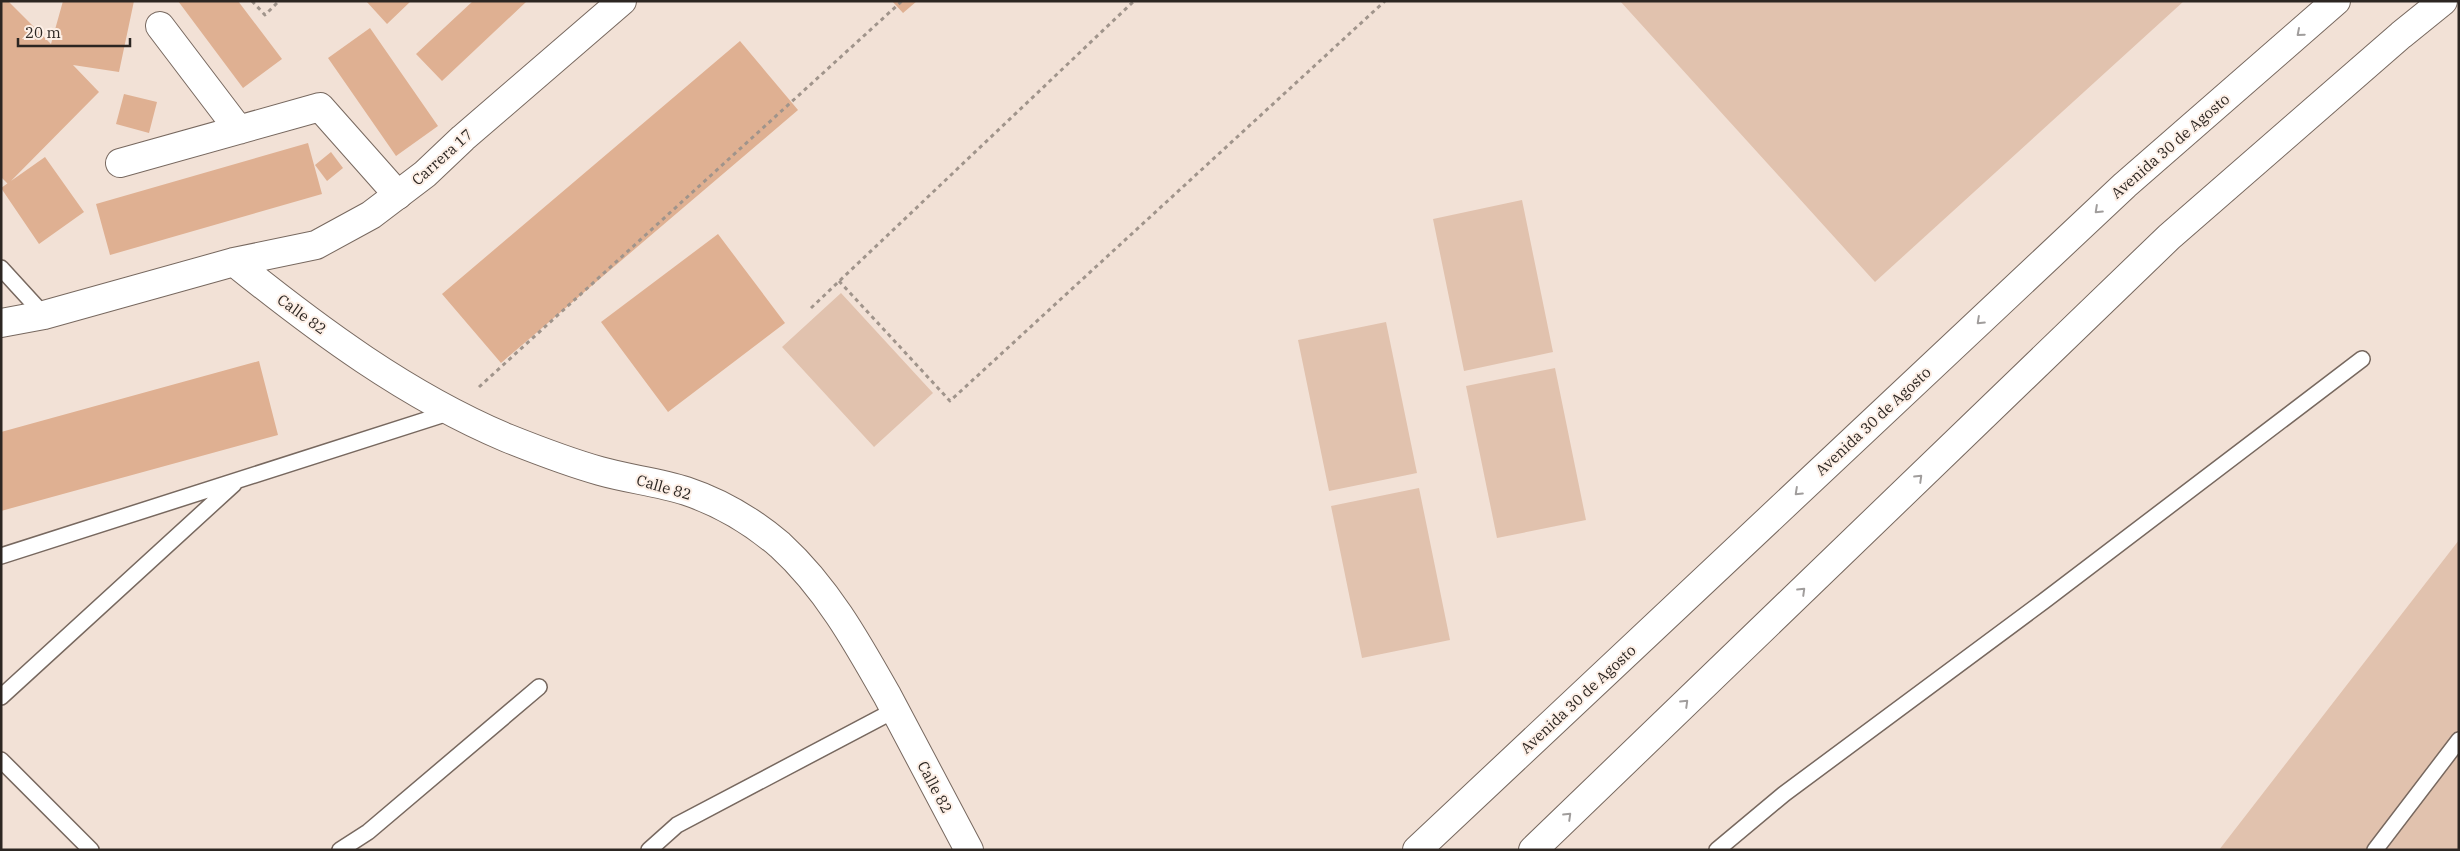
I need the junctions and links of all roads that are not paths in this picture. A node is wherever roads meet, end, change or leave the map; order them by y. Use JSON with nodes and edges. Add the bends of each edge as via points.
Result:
{"nodes":[{"id":1,"x":622,"y":1,"type":"edge"},
{"id":2,"x":2336,"y":1,"type":"edge"},
{"id":3,"x":2443,"y":1,"type":"edge"},
{"id":4,"x":160,"y":26,"type":"dead end"},
{"id":5,"x":239,"y":130,"type":"junction"},
{"id":6,"x":120,"y":163,"type":"dead end"},
{"id":7,"x":398,"y":195,"type":"junction"},
{"id":8,"x":234,"y":262,"type":"junction"},
{"id":9,"x":1,"y":268,"type":"edge"},
{"id":10,"x":44,"y":315,"type":"junction"},
{"id":11,"x":1,"y":323,"type":"edge"},
{"id":12,"x":2362,"y":359,"type":"dead end"},
{"id":13,"x":453,"y":411,"type":"junction"},
{"id":14,"x":237,"y":482,"type":"junction"},
{"id":15,"x":1,"y":556,"type":"edge"},
{"id":16,"x":539,"y":687,"type":"dead end"},
{"id":17,"x":1,"y":698,"type":"edge"},
{"id":18,"x":895,"y":710,"type":"junction"},
{"id":19,"x":2459,"y":740,"type":"edge"},
{"id":20,"x":1,"y":760,"type":"edge"},
{"id":21,"x":90,"y":850,"type":"edge"},
{"id":22,"x":340,"y":850,"type":"edge"},
{"id":23,"x":649,"y":850,"type":"edge"},
{"id":24,"x":969,"y":850,"type":"edge"},
{"id":25,"x":1417,"y":850,"type":"edge"},
{"id":26,"x":1533,"y":850,"type":"edge"},
{"id":27,"x":1717,"y":850,"type":"edge"},
{"id":28,"x":2375,"y":850,"type":"edge"}],
"edges":[{"from":1,"to":7,"type":"main road","name":"Carrera 17"},
{"from":2,"to":25,"type":"main road","name":"Avenida 30 de Agosto","one_way":true,"via":[[2125,185]]},
{"from":26,"to":3,"type":"main road","one_way":true,"via":[[2169,237]]},
{"from":4,"to":5,"type":"main road"},
{"from":5,"to":6,"type":"main road"},
{"from":5,"to":7,"type":"main road","via":[[320,107]]},
{"from":7,"to":8,"type":"main road","name":"Carrera 17","via":[[371,215],[316,245]]},
{"from":8,"to":10,"type":"main road","name":"Carrera 17"},
{"from":8,"to":13,"type":"main road","name":"Calle 82","via":[[291,308],[345,345]]},
{"from":9,"to":10,"type":"lane"},
{"from":10,"to":11,"type":"main road","name":"Carrera 17"},
{"from":12,"to":27,"type":"lane","via":[[1784,794]]},
{"from":13,"to":14,"type":"lane"},
{"from":13,"to":18,"type":"main road","name":"Calle 82","via":[[504,437],[552,456],[686,492],[749,522],[797,562],[826,596],[858,643]]},
{"from":14,"to":15,"type":"lane"},
{"from":14,"to":17,"type":"lane"},
{"from":16,"to":22,"type":"lane","via":[[368,832]]},
{"from":18,"to":23,"type":"lane","via":[[677,825]]},
{"from":18,"to":24,"type":"main road","name":"Calle 82"},
{"from":19,"to":28,"type":"lane"},
{"from":20,"to":21,"type":"lane"}]}
